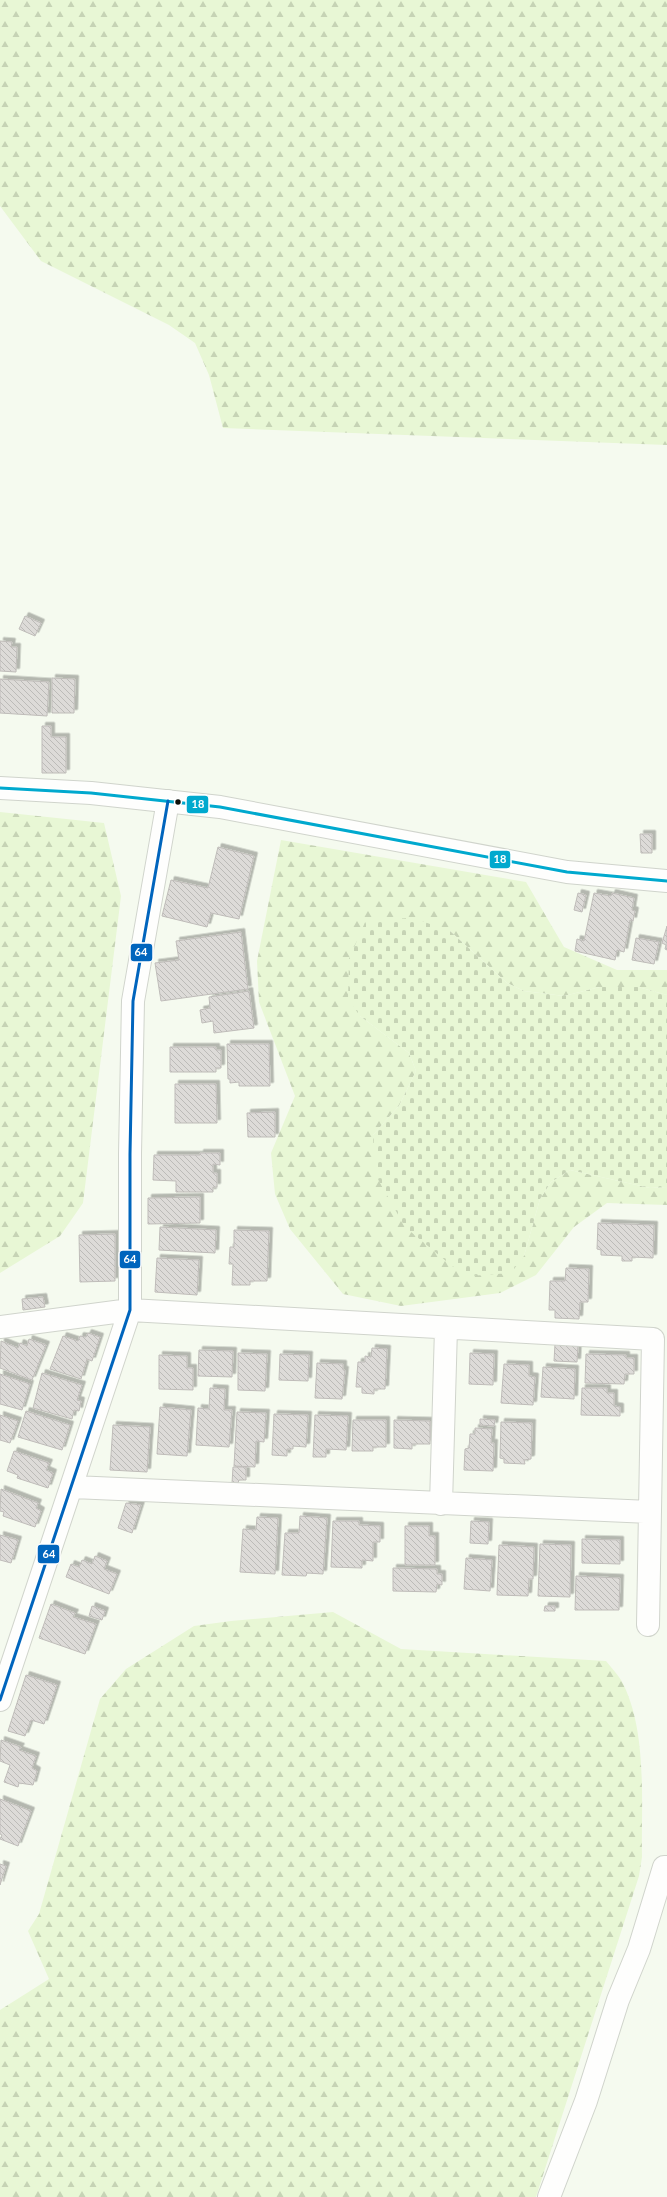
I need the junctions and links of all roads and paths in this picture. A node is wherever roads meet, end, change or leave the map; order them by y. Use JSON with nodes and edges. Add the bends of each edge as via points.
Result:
{"nodes":[{"id":1,"x":0,"y":788,"type":"edge"},
{"id":2,"x":168,"y":801,"type":"junction"},
{"id":3,"x":667,"y":881,"type":"edge"},
{"id":4,"x":130,"y":1310,"type":"junction"},
{"id":5,"x":0,"y":1327,"type":"edge"},
{"id":6,"x":446,"y":1328,"type":"junction"},
{"id":7,"x":73,"y":1487,"type":"junction"},
{"id":8,"x":441,"y":1504,"type":"junction"},
{"id":9,"x":650,"y":1512,"type":"junction"},
{"id":10,"x":648,"y":1625,"type":"dead end"},
{"id":11,"x":5,"y":1671,"type":"edge"},
{"id":12,"x":0,"y":1700,"type":"edge"},
{"id":13,"x":667,"y":1867,"type":"edge"},
{"id":14,"x":549,"y":2197,"type":"edge"}],
"edges":[{"from":1,"to":2,"type":"street","via":[[91,793]]},
{"from":2,"to":3,"type":"street","via":[[220,807],[567,872]]},
{"from":2,"to":4,"type":"street","via":[[134,1001],[130,1154]]},
{"from":4,"to":5,"type":"street"},
{"from":4,"to":6,"type":"street"},
{"from":4,"to":7,"type":"street"},
{"from":6,"to":8,"type":"street"},
{"from":6,"to":9,"type":"street","via":[[653,1339]]},
{"from":7,"to":8,"type":"street"},
{"from":7,"to":11,"type":"street"},
{"from":8,"to":9,"type":"street"},
{"from":9,"to":10,"type":"street"},
{"from":11,"to":12,"type":"street"},
{"from":13,"to":14,"type":"street","via":[[664,1868],[639,1948],[618,2000],[586,2101]]}]}
